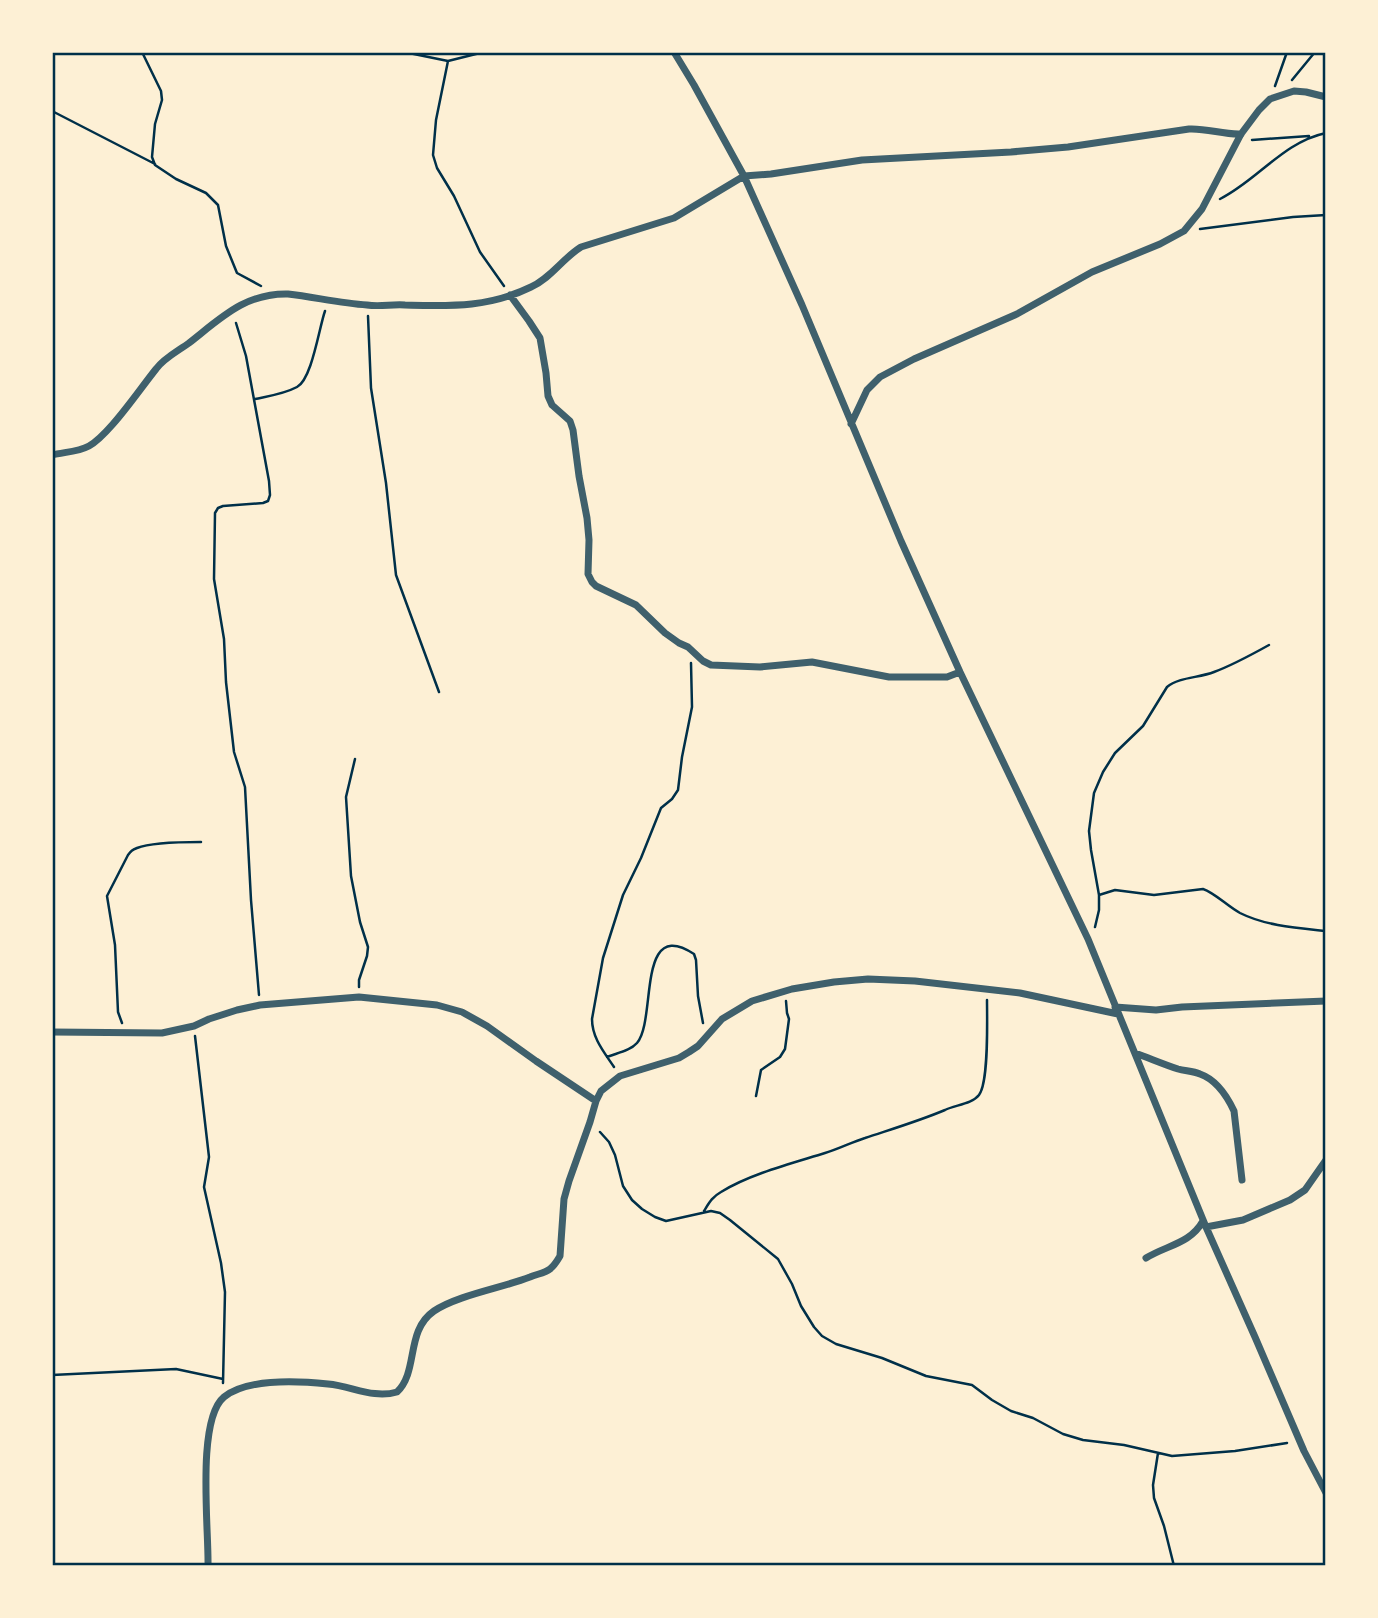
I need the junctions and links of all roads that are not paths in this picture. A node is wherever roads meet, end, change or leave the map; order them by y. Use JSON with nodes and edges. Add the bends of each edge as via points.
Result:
{"nodes":[{"id":1,"x":674,"y":52,"type":"edge"},
{"id":2,"x":1325,"y":97,"type":"edge"},
{"id":3,"x":1240,"y":136,"type":"junction"},
{"id":4,"x":744,"y":176,"type":"junction"},
{"id":5,"x":510,"y":295,"type":"junction"},
{"id":6,"x":851,"y":424,"type":"junction"},
{"id":7,"x":52,"y":454,"type":"edge"},
{"id":8,"x":960,"y":672,"type":"junction"},
{"id":9,"x":1325,"y":1001,"type":"edge"},
{"id":10,"x":1116,"y":1011,"type":"junction"},
{"id":11,"x":52,"y":1032,"type":"edge"},
{"id":12,"x":1135,"y":1053,"type":"junction"},
{"id":13,"x":596,"y":1101,"type":"junction"},
{"id":14,"x":1325,"y":1160,"type":"edge"},
{"id":15,"x":1242,"y":1180,"type":"dead end"},
{"id":16,"x":1205,"y":1224,"type":"junction"},
{"id":17,"x":1146,"y":1258,"type":"dead end"},
{"id":18,"x":1325,"y":1493,"type":"edge"},
{"id":19,"x":208,"y":1566,"type":"edge"}],
"edges":[{"from":1,"to":4,"type":"street"},
{"from":2,"to":3,"type":"street","via":[[1294,92],[1270,99]]},
{"from":3,"to":4,"type":"street","via":[[1201,128],[1068,146],[862,160]]},
{"from":3,"to":6,"type":"street","via":[[1202,209],[1184,231],[880,377],[867,390]]},
{"from":4,"to":5,"type":"street","via":[[674,218],[581,247],[546,278]]},
{"from":4,"to":6,"type":"street"},
{"from":5,"to":7,"type":"street","via":[[455,306],[368,305],[272,293],[259,296],[231,310],[162,361],[93,443]]},
{"from":5,"to":8,"type":"street","via":[[540,338],[548,396],[573,430],[587,518],[589,574],[596,586],[636,605],[711,665],[812,662],[889,677],[947,677]]},
{"from":6,"to":8,"type":"street"},
{"from":8,"to":10,"type":"street","via":[[1107,982]]},
{"from":9,"to":10,"type":"street"},
{"from":10,"to":12,"type":"street"},
{"from":10,"to":13,"type":"street","via":[[1020,993],[915,981],[869,979],[792,989],[733,1011],[698,1046],[679,1058],[620,1076],[601,1090]]},
{"from":11,"to":13,"type":"street","via":[[162,1032],[237,1010],[359,997],[437,1005],[487,1026]]},
{"from":12,"to":15,"type":"street","via":[[1206,1077],[1222,1090],[1234,1111]]},
{"from":12,"to":16,"type":"street"},
{"from":13,"to":19,"type":"street","via":[[564,1199],[562,1249],[555,1264],[519,1282],[432,1312],[418,1331],[406,1379],[397,1392],[379,1395],[332,1384],[267,1382],[240,1388],[218,1403],[209,1433],[205,1484]]},
{"from":14,"to":16,"type":"street","via":[[1305,1190],[1290,1200],[1243,1220]]},
{"from":16,"to":17,"type":"street"},
{"from":16,"to":18,"type":"street"}]}
